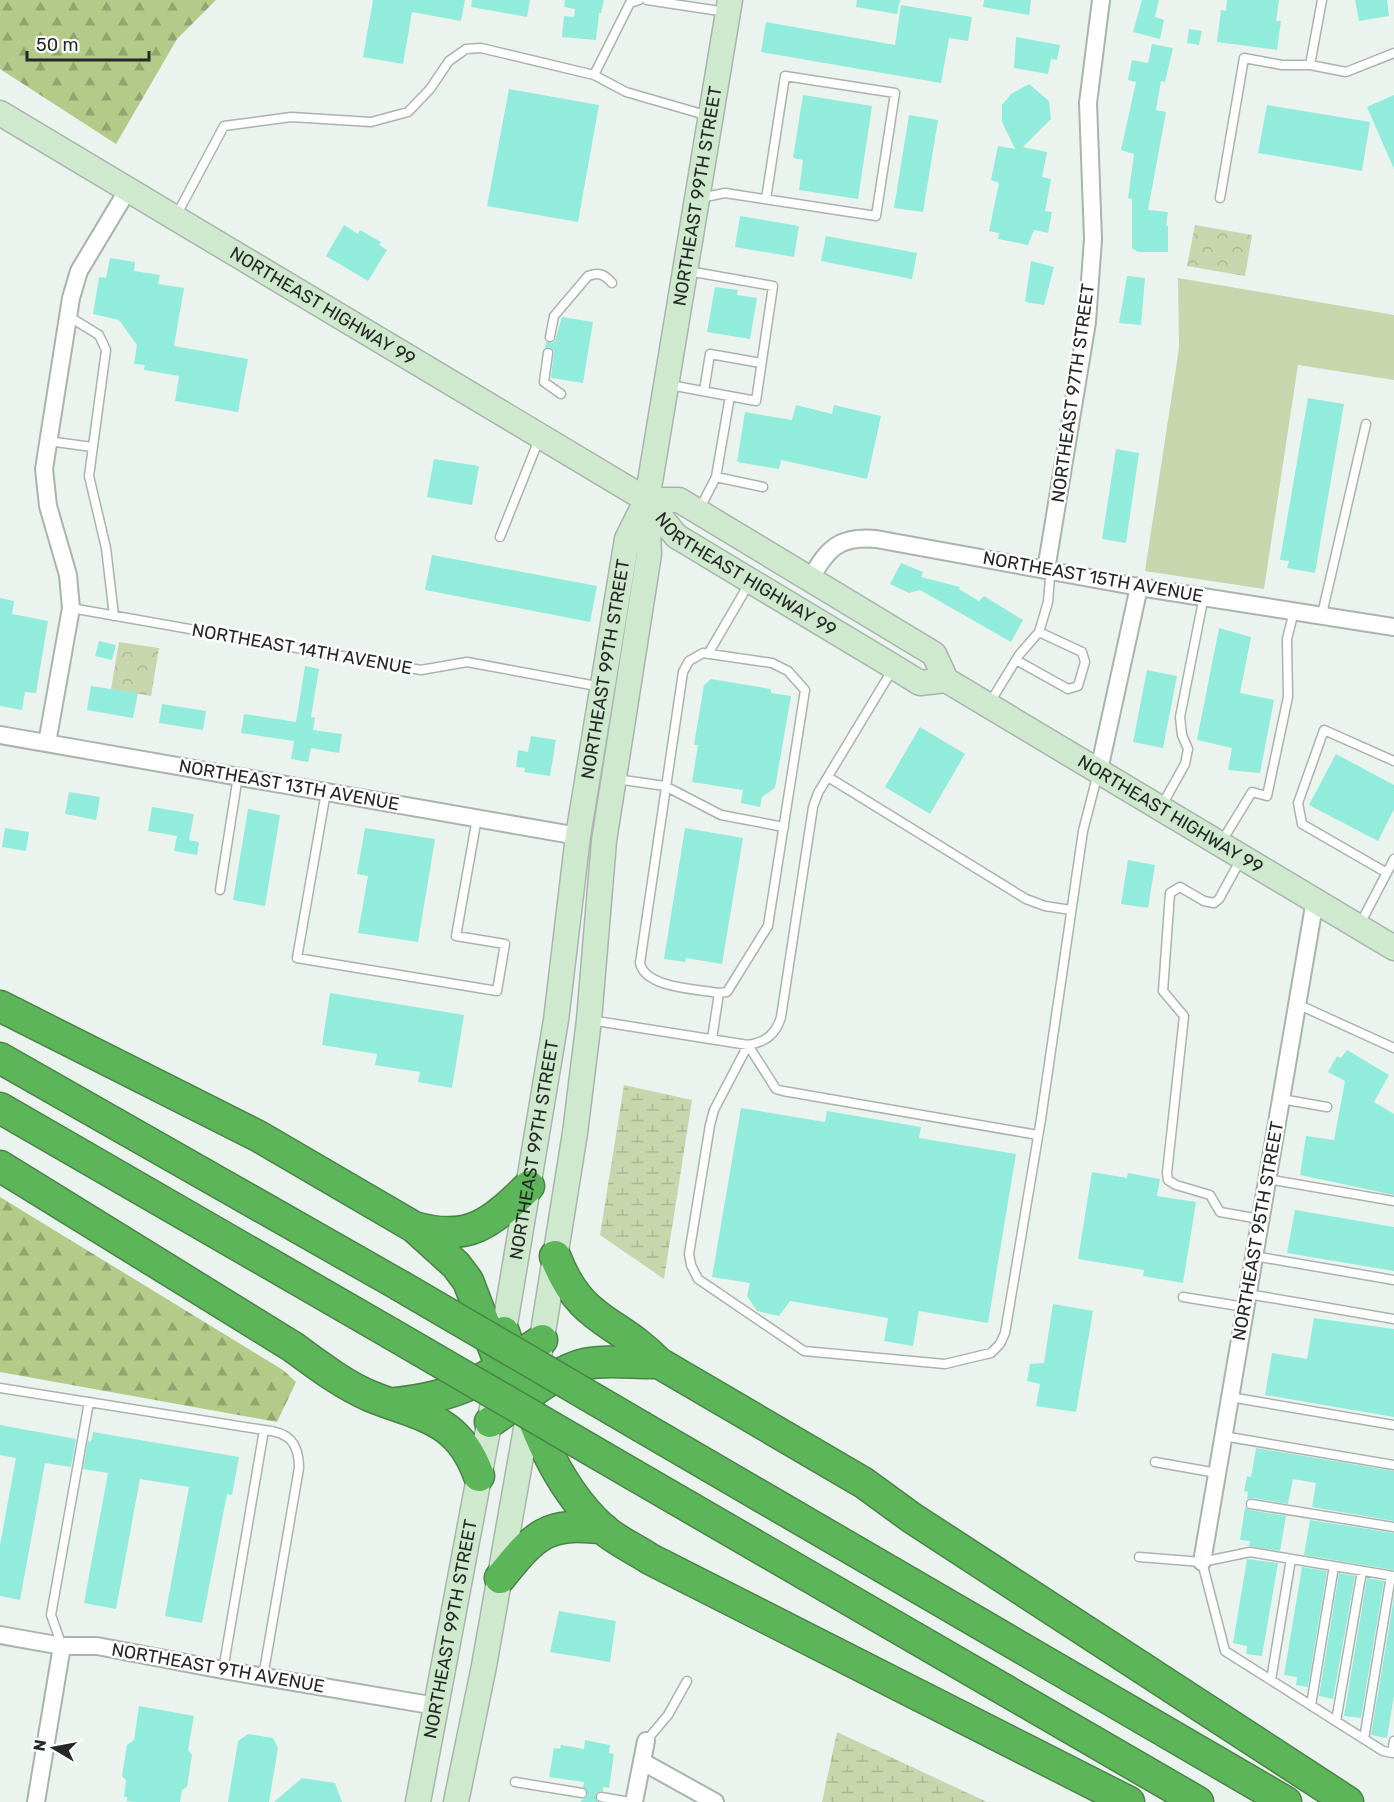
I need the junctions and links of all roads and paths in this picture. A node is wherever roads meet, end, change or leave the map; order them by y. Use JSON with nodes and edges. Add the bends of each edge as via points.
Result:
{"nodes":[{"id":1,"x":639,"y":0,"type":"edge"},
{"id":2,"x":646,"y":0,"type":"edge"},
{"id":3,"x":1101,"y":0,"type":"edge"},
{"id":4,"x":1322,"y":0,"type":"edge"},
{"id":5,"x":729,"y":6,"type":"edge"},
{"id":6,"x":1394,"y":53,"type":"edge"},
{"id":7,"x":1310,"y":65,"type":"junction"},
{"id":8,"x":594,"y":75,"type":"junction"},
{"id":9,"x":0,"y":113,"type":"edge"},
{"id":10,"x":711,"y":116,"type":"junction"},
{"id":11,"x":127,"y":191,"type":"junction"},
{"id":12,"x":1220,"y":198,"type":"dead end"},
{"id":13,"x":696,"y":199,"type":"junction"},
{"id":14,"x":766,"y":199,"type":"junction"},
{"id":15,"x":175,"y":219,"type":"junction"},
{"id":16,"x":684,"y":270,"type":"junction"},
{"id":17,"x":612,"y":283,"type":"dead end"},
{"id":18,"x":68,"y":316,"type":"junction"},
{"id":19,"x":550,"y":337,"type":"dead end"},
{"id":20,"x":548,"y":353,"type":"dead end"},
{"id":21,"x":762,"y":363,"type":"junction"},
{"id":22,"x":666,"y":384,"type":"junction"},
{"id":23,"x":704,"y":391,"type":"junction"},
{"id":24,"x":561,"y":394,"type":"dead end"},
{"id":25,"x":729,"y":396,"type":"junction"},
{"id":26,"x":1366,"y":424,"type":"dead end"},
{"id":27,"x":540,"y":437,"type":"junction"},
{"id":28,"x":48,"y":441,"type":"junction"},
{"id":29,"x":92,"y":447,"type":"junction"},
{"id":30,"x":716,"y":477,"type":"junction"},
{"id":31,"x":763,"y":487,"type":"dead end"},
{"id":32,"x":646,"y":500,"type":"junction"},
{"id":33,"x":698,"y":511,"type":"junction"},
{"id":34,"x":500,"y":537,"type":"dead end"},
{"id":35,"x":1046,"y":570,"type":"junction"},
{"id":36,"x":810,"y":579,"type":"junction"},
{"id":37,"x":750,"y":582,"type":"junction"},
{"id":38,"x":1139,"y":586,"type":"junction"},
{"id":39,"x":1204,"y":596,"type":"junction"},
{"id":40,"x":71,"y":608,"type":"junction"},
{"id":41,"x":1294,"y":610,"type":"junction"},
{"id":42,"x":1322,"y":614,"type":"junction"},
{"id":43,"x":114,"y":615,"type":"junction"},
{"id":44,"x":1394,"y":627,"type":"edge"},
{"id":45,"x":1039,"y":632,"type":"junction"},
{"id":46,"x":708,"y":654,"type":"junction"},
{"id":47,"x":1016,"y":660,"type":"junction"},
{"id":48,"x":894,"y":667,"type":"junction"},
{"id":49,"x":946,"y":680,"type":"junction"},
{"id":50,"x":603,"y":688,"type":"junction"},
{"id":51,"x":988,"y":705,"type":"junction"},
{"id":52,"x":0,"y":735,"type":"edge"},
{"id":53,"x":47,"y":743,"type":"junction"},
{"id":54,"x":1394,"y":761,"type":"edge"},
{"id":55,"x":1099,"y":770,"type":"junction"},
{"id":56,"x":238,"y":776,"type":"junction"},
{"id":57,"x":828,"y":777,"type":"junction"},
{"id":58,"x":613,"y":778,"type":"junction"},
{"id":59,"x":665,"y":786,"type":"junction"},
{"id":60,"x":326,"y":792,"type":"junction"},
{"id":61,"x":1161,"y":807,"type":"junction"},
{"id":62,"x":477,"y":818,"type":"junction"},
{"id":63,"x":784,"y":827,"type":"junction"},
{"id":64,"x":578,"y":836,"type":"junction"},
{"id":65,"x":1221,"y":843,"type":"junction"},
{"id":66,"x":1242,"y":856,"type":"junction"},
{"id":67,"x":1394,"y":859,"type":"edge"},
{"id":68,"x":1387,"y":873,"type":"junction"},
{"id":69,"x":220,"y":890,"type":"dead end"},
{"id":70,"x":1314,"y":900,"type":"junction"},
{"id":71,"x":1071,"y":910,"type":"junction"},
{"id":72,"x":1359,"y":927,"type":"junction"},
{"id":73,"x":1394,"y":948,"type":"edge"},
{"id":74,"x":719,"y":993,"type":"junction"},
{"id":75,"x":1297,"y":1004,"type":"junction"},
{"id":76,"x":0,"y":1006,"type":"edge"},
{"id":77,"x":590,"y":1015,"type":"junction"},
{"id":78,"x":712,"y":1039,"type":"junction"},
{"id":79,"x":748,"y":1045,"type":"junction"},
{"id":80,"x":1394,"y":1048,"type":"edge"},
{"id":81,"x":0,"y":1058,"type":"edge"},
{"id":82,"x":1281,"y":1099,"type":"junction"},
{"id":83,"x":1327,"y":1107,"type":"dead end"},
{"id":84,"x":0,"y":1108,"type":"edge"},
{"id":85,"x":1038,"y":1135,"type":"junction"},
{"id":86,"x":0,"y":1166,"type":"edge"},
{"id":87,"x":1267,"y":1179,"type":"junction"},
{"id":88,"x":528,"y":1186,"type":"junction"},
{"id":89,"x":1394,"y":1201,"type":"edge"},
{"id":90,"x":1260,"y":1219,"type":"junction"},
{"id":91,"x":414,"y":1227,"type":"junction"},
{"id":92,"x":555,"y":1256,"type":"junction"},
{"id":93,"x":1254,"y":1256,"type":"junction"},
{"id":94,"x":1394,"y":1280,"type":"edge"},
{"id":95,"x":1183,"y":1297,"type":"dead end"},
{"id":96,"x":1246,"y":1300,"type":"junction"},
{"id":97,"x":1394,"y":1319,"type":"edge"},
{"id":98,"x":504,"y":1332,"type":"joint"},
{"id":99,"x":542,"y":1341,"type":"junction"},
{"id":100,"x":659,"y":1363,"type":"junction"},
{"id":101,"x":503,"y":1366,"type":"junction"},
{"id":102,"x":0,"y":1388,"type":"edge"},
{"id":103,"x":1230,"y":1397,"type":"junction"},
{"id":104,"x":89,"y":1402,"type":"junction"},
{"id":105,"x":393,"y":1403,"type":"junction"},
{"id":106,"x":518,"y":1407,"type":"junction"},
{"id":107,"x":1394,"y":1425,"type":"edge"},
{"id":108,"x":264,"y":1430,"type":"junction"},
{"id":109,"x":1223,"y":1436,"type":"junction"},
{"id":110,"x":523,"y":1443,"type":"joint"},
{"id":111,"x":1155,"y":1462,"type":"dead end"},
{"id":112,"x":1394,"y":1465,"type":"edge"},
{"id":113,"x":1217,"y":1473,"type":"junction"},
{"id":114,"x":479,"y":1476,"type":"junction"},
{"id":115,"x":1251,"y":1504,"type":"dead end"},
{"id":116,"x":1394,"y":1527,"type":"edge"},
{"id":117,"x":604,"y":1529,"type":"junction"},
{"id":118,"x":1139,"y":1557,"type":"dead end"},
{"id":119,"x":1291,"y":1559,"type":"junction"},
{"id":120,"x":1202,"y":1562,"type":"junction"},
{"id":121,"x":1334,"y":1566,"type":"junction"},
{"id":122,"x":1362,"y":1571,"type":"junction"},
{"id":123,"x":1393,"y":1576,"type":"edge"},
{"id":124,"x":500,"y":1578,"type":"junction"},
{"id":125,"x":0,"y":1635,"type":"edge"},
{"id":126,"x":62,"y":1646,"type":"junction"},
{"id":127,"x":223,"y":1670,"type":"junction"},
{"id":128,"x":263,"y":1677,"type":"junction"},
{"id":129,"x":1271,"y":1680,"type":"junction"},
{"id":130,"x":687,"y":1682,"type":"dead end"},
{"id":131,"x":1311,"y":1705,"type":"junction"},
{"id":132,"x":436,"y":1706,"type":"junction"},
{"id":133,"x":1336,"y":1721,"type":"junction"},
{"id":134,"x":1364,"y":1739,"type":"junction"},
{"id":135,"x":646,"y":1741,"type":"joint"},
{"id":136,"x":1394,"y":1741,"type":"edge"},
{"id":137,"x":642,"y":1762,"type":"junction"},
{"id":138,"x":515,"y":1782,"type":"dead end"},
{"id":139,"x":582,"y":1793,"type":"dead end"},
{"id":140,"x":601,"y":1797,"type":"dead end"},
{"id":141,"x":36,"y":1802,"type":"edge"},
{"id":142,"x":418,"y":1802,"type":"edge"},
{"id":143,"x":456,"y":1802,"type":"edge"},
{"id":144,"x":632,"y":1802,"type":"edge"},
{"id":145,"x":715,"y":1802,"type":"edge"},
{"id":146,"x":1129,"y":1802,"type":"edge"},
{"id":147,"x":1198,"y":1802,"type":"edge"},
{"id":148,"x":1286,"y":1802,"type":"edge"},
{"id":149,"x":1348,"y":1802,"type":"edge"}],
"edges":[{"from":1,"to":8,"type":"lane","via":[[630,3]]},
{"from":2,"to":5,"type":"lane"},
{"from":3,"to":35,"type":"street","name":"NORTHEAST 97TH STREET","via":[[1088,104],[1093,239],[1087,322]]},
{"from":4,"to":7,"type":"lane"},
{"from":5,"to":10,"type":"main road","name":"NORTHEAST 99TH STREET"},
{"from":6,"to":7,"type":"lane","via":[[1346,72]]},
{"from":7,"to":12,"type":"lane","via":[[1244,58]]},
{"from":8,"to":10,"type":"lane","via":[[626,92]]},
{"from":8,"to":15,"type":"lane","via":[[482,48],[466,49],[449,61],[408,112],[371,122],[291,117],[224,126]]},
{"from":9,"to":11,"type":"main road","name":"NORTHEAST HIGHWAY 99"},
{"from":10,"to":13,"type":"main road","name":"NORTHEAST 99TH STREET"},
{"from":11,"to":15,"type":"main road","name":"NORTHEAST HIGHWAY 99"},
{"from":11,"to":18,"type":"street","via":[[79,271]]},
{"from":13,"to":14,"type":"lane","via":[[725,193]]},
{"from":13,"to":16,"type":"main road","name":"NORTHEAST 99TH STREET"},
{"from":14,"to":14,"type":"lane","via":[[876,216],[896,93],[785,76]]},
{"from":15,"to":27,"type":"main road","name":"NORTHEAST HIGHWAY 99"},
{"from":16,"to":21,"type":"lane","via":[[773,286]]},
{"from":16,"to":22,"type":"main road","name":"NORTHEAST 99TH STREET"},
{"from":17,"to":19,"type":"lane","via":[[604,275],[588,276],[554,316]]},
{"from":18,"to":28,"type":"street"},
{"from":18,"to":29,"type":"lane","via":[[99,336],[106,350]]},
{"from":20,"to":24,"type":"lane","via":[[544,382]]},
{"from":21,"to":23,"type":"lane","via":[[710,354]]},
{"from":21,"to":25,"type":"lane","via":[[756,401]]},
{"from":22,"to":23,"type":"lane"},
{"from":22,"to":32,"type":"main road","name":"NORTHEAST 99TH STREET"},
{"from":23,"to":25,"type":"lane"},
{"from":25,"to":30,"type":"lane"},
{"from":26,"to":42,"type":"lane"},
{"from":27,"to":32,"type":"main road","name":"NORTHEAST HIGHWAY 99"},
{"from":27,"to":34,"type":"lane"},
{"from":28,"to":29,"type":"lane"},
{"from":28,"to":40,"type":"street","via":[[44,469],[48,506],[68,575]]},
{"from":29,"to":43,"type":"lane","via":[[88,476],[106,548]]},
{"from":30,"to":31,"type":"lane"},
{"from":30,"to":33,"type":"lane"},
{"from":32,"to":33,"type":"main road","name":"NORTHEAST HIGHWAY 99","via":[[680,500]]},
{"from":32,"to":37,"type":"main road","name":"NORTHEAST HIGHWAY 99","via":[[676,536]]},
{"from":32,"to":50,"type":"main road","name":"NORTHEAST 99TH STREET","via":[[627,539]]},
{"from":32,"to":58,"type":"main road","name":"NORTHEAST 99TH STREET","via":[[649,554]]},
{"from":33,"to":36,"type":"main road","name":"NORTHEAST HIGHWAY 99"},
{"from":35,"to":36,"type":"street","name":"NORTHEAST 15TH AVENUE","via":[[854,537],[834,546]]},
{"from":35,"to":38,"type":"street","name":"NORTHEAST 15TH AVENUE"},
{"from":35,"to":45,"type":"lane","via":[[1050,577],[1048,602]]},
{"from":36,"to":49,"type":"main road","name":"NORTHEAST HIGHWAY 99","via":[[934,654]]},
{"from":37,"to":46,"type":"lane"},
{"from":37,"to":48,"type":"main road","name":"NORTHEAST HIGHWAY 99"},
{"from":38,"to":39,"type":"street","name":"NORTHEAST 15TH AVENUE"},
{"from":38,"to":55,"type":"street"},
{"from":39,"to":41,"type":"street","name":"NORTHEAST 15TH AVENUE"},
{"from":39,"to":61,"type":"lane","via":[[1180,717],[1187,756]]},
{"from":40,"to":43,"type":"lane","name":"NORTHEAST 14TH AVENUE"},
{"from":40,"to":53,"type":"street"},
{"from":41,"to":42,"type":"street","name":"NORTHEAST 15TH AVENUE"},
{"from":41,"to":65,"type":"lane","via":[[1287,639],[1288,697],[1267,796],[1252,792]]},
{"from":42,"to":44,"type":"street","name":"NORTHEAST 15TH AVENUE"},
{"from":43,"to":50,"type":"lane","name":"NORTHEAST 14TH AVENUE","via":[[421,670],[467,662]]},
{"from":45,"to":47,"type":"lane"},
{"from":45,"to":47,"type":"lane","via":[[1082,652],[1085,662],[1078,686],[1068,689]]},
{"from":46,"to":59,"type":"lane","via":[[695,656],[684,668]]},
{"from":46,"to":63,"type":"lane","via":[[772,663],[788,671],[805,690]]},
{"from":47,"to":51,"type":"lane"},
{"from":48,"to":49,"type":"main road","name":"NORTHEAST HIGHWAY 99","via":[[920,683]]},
{"from":48,"to":57,"type":"lane"},
{"from":49,"to":51,"type":"main road","name":"NORTHEAST HIGHWAY 99"},
{"from":50,"to":64,"type":"main road","name":"NORTHEAST 99TH STREET"},
{"from":51,"to":55,"type":"main road","name":"NORTHEAST HIGHWAY 99"},
{"from":52,"to":53,"type":"street","name":"NORTHEAST 13TH AVENUE"},
{"from":53,"to":56,"type":"street","name":"NORTHEAST 13TH AVENUE"},
{"from":54,"to":68,"type":"lane","via":[[1324,730],[1298,802],[1302,824]]},
{"from":55,"to":61,"type":"main road","name":"NORTHEAST HIGHWAY 99"},
{"from":55,"to":71,"type":"lane","via":[[1083,831]]},
{"from":56,"to":60,"type":"street","name":"NORTHEAST 13TH AVENUE"},
{"from":56,"to":69,"type":"lane"},
{"from":57,"to":71,"type":"lane","via":[[1026,899]]},
{"from":57,"to":79,"type":"lane","via":[[813,807],[779,1023],[768,1038]]},
{"from":58,"to":59,"type":"lane"},
{"from":58,"to":77,"type":"main road","name":"NORTHEAST 99TH STREET"},
{"from":59,"to":63,"type":"lane","via":[[720,815]]},
{"from":59,"to":74,"type":"lane","via":[[640,967],[653,981]]},
{"from":60,"to":62,"type":"street","name":"NORTHEAST 13TH AVENUE"},
{"from":60,"to":62,"type":"lane","via":[[297,958],[497,991],[505,944],[456,936]]},
{"from":61,"to":65,"type":"main road","name":"NORTHEAST HIGHWAY 99"},
{"from":62,"to":64,"type":"street","name":"NORTHEAST 13TH AVENUE"},
{"from":63,"to":74,"type":"lane","via":[[768,926],[727,992]]},
{"from":64,"to":77,"type":"main road","via":[[591,861],[580,958]]},
{"from":64,"to":88,"type":"main road","name":"NORTHEAST 99TH STREET","via":[[556,1020]]},
{"from":65,"to":66,"type":"main road","name":"NORTHEAST HIGHWAY 99"},
{"from":66,"to":70,"type":"main road","name":"NORTHEAST HIGHWAY 99"},
{"from":66,"to":90,"type":"lane","via":[[1214,903],[1180,887],[1170,893],[1163,992],[1184,1016],[1167,1173],[1168,1180],[1176,1185],[1210,1195],[1220,1212]]},
{"from":67,"to":68,"type":"lane"},
{"from":68,"to":72,"type":"lane"},
{"from":70,"to":72,"type":"main road","name":"NORTHEAST HIGHWAY 99"},
{"from":70,"to":75,"type":"street","name":"NORTHEAST 95TH STREET"},
{"from":71,"to":85,"type":"lane"},
{"from":72,"to":73,"type":"main road","name":"NORTHEAST HIGHWAY 99"},
{"from":74,"to":78,"type":"lane"},
{"from":75,"to":80,"type":"lane"},
{"from":75,"to":82,"type":"street","name":"NORTHEAST 95TH STREET"},
{"from":76,"to":91,"type":"highway","via":[[258,1136]]},
{"from":77,"to":78,"type":"lane"},
{"from":77,"to":92,"type":"main road","name":"NORTHEAST 99TH STREET"},
{"from":78,"to":79,"type":"lane"},
{"from":79,"to":85,"type":"lane","via":[[776,1089]]},
{"from":79,"to":85,"type":"lane","via":[[714,1110],[690,1249],[691,1265],[702,1283],[804,1352],[945,1364],[987,1355],[998,1347],[1005,1333]]},
{"from":81,"to":148,"type":"highway","bridge":true,"via":[[399,1285]]},
{"from":82,"to":83,"type":"lane"},
{"from":82,"to":87,"type":"street","name":"NORTHEAST 95TH STREET"},
{"from":84,"to":147,"type":"highway","bridge":true},
{"from":86,"to":105,"type":"highway","via":[[293,1347],[336,1378]]},
{"from":87,"to":89,"type":"lane"},
{"from":87,"to":90,"type":"street","name":"NORTHEAST 95TH STREET"},
{"from":88,"to":91,"type":"highway","via":[[506,1208],[472,1231],[434,1233]]},
{"from":88,"to":98,"type":"main road","name":"NORTHEAST 99TH STREET"},
{"from":90,"to":93,"type":"street","name":"NORTHEAST 95TH STREET"},
{"from":91,"to":101,"type":"highway","via":[[468,1281]]},
{"from":92,"to":99,"type":"main road","name":"NORTHEAST 99TH STREET"},
{"from":92,"to":100,"type":"highway","via":[[568,1286],[584,1307],[643,1347]]},
{"from":93,"to":94,"type":"lane"},
{"from":93,"to":96,"type":"street","name":"NORTHEAST 95TH STREET"},
{"from":95,"to":96,"type":"lane"},
{"from":96,"to":97,"type":"lane"},
{"from":96,"to":103,"type":"street","name":"NORTHEAST 95TH STREET"},
{"from":98,"to":101,"type":"highway"},
{"from":99,"to":101,"type":"highway"},
{"from":99,"to":106,"type":"main road","name":"NORTHEAST 99TH STREET"},
{"from":100,"to":106,"type":"highway","via":[[584,1364],[558,1375]]},
{"from":100,"to":149,"type":"highway","via":[[864,1482],[930,1530]]},
{"from":101,"to":105,"type":"highway","via":[[444,1396]]},
{"from":101,"to":106,"type":"highway"},
{"from":101,"to":106,"type":"main road","name":"NORTHEAST 99TH STREET"},
{"from":102,"to":104,"type":"lane"},
{"from":103,"to":107,"type":"lane"},
{"from":103,"to":109,"type":"street","name":"NORTHEAST 95TH STREET"},
{"from":104,"to":108,"type":"lane"},
{"from":104,"to":126,"type":"lane","via":[[51,1615]]},
{"from":105,"to":114,"type":"highway","via":[[452,1431],[467,1449]]},
{"from":106,"to":110,"type":"highway"},
{"from":106,"to":114,"type":"main road","name":"NORTHEAST 99TH STREET"},
{"from":106,"to":117,"type":"highway","via":[[576,1498]]},
{"from":108,"to":127,"type":"lane"},
{"from":108,"to":128,"type":"lane","via":[[291,1438],[299,1453],[299,1468]]},
{"from":109,"to":112,"type":"lane"},
{"from":109,"to":113,"type":"street","name":"NORTHEAST 95TH STREET"},
{"from":110,"to":124,"type":"main road"},
{"from":111,"to":113,"type":"lane"},
{"from":113,"to":120,"type":"street","name":"NORTHEAST 95TH STREET"},
{"from":114,"to":132,"type":"main road","name":"NORTHEAST 99TH STREET"},
{"from":115,"to":116,"type":"lane"},
{"from":117,"to":124,"type":"highway","via":[[576,1525],[549,1531],[522,1550]]},
{"from":117,"to":146,"type":"highway","via":[[661,1564]]},
{"from":118,"to":120,"type":"lane"},
{"from":119,"to":120,"type":"lane","via":[[1250,1552]]},
{"from":119,"to":121,"type":"lane"},
{"from":119,"to":129,"type":"lane"},
{"from":120,"to":129,"type":"lane","via":[[1225,1651]]},
{"from":121,"to":122,"type":"lane"},
{"from":121,"to":131,"type":"lane"},
{"from":122,"to":123,"type":"lane"},
{"from":122,"to":133,"type":"lane"},
{"from":123,"to":134,"type":"lane"},
{"from":124,"to":143,"type":"main road"},
{"from":125,"to":126,"type":"street","name":"NORTHEAST 9TH AVENUE"},
{"from":126,"to":127,"type":"street","name":"NORTHEAST 9TH AVENUE","via":[[97,1646]]},
{"from":126,"to":141,"type":"street"},
{"from":127,"to":128,"type":"street","name":"NORTHEAST 9TH AVENUE"},
{"from":128,"to":132,"type":"street","name":"NORTHEAST 9TH AVENUE"},
{"from":129,"to":131,"type":"lane"},
{"from":130,"to":135,"type":"lane","via":[[668,1715]]},
{"from":131,"to":133,"type":"lane"},
{"from":132,"to":142,"type":"main road","name":"NORTHEAST 99TH STREET"},
{"from":133,"to":134,"type":"lane"},
{"from":134,"to":136,"type":"lane","via":[[1392,1753]]},
{"from":135,"to":137,"type":"street"},
{"from":137,"to":144,"type":"street"},
{"from":137,"to":145,"type":"street"},
{"from":138,"to":139,"type":"lane"},
{"from":140,"to":144,"type":"lane"}]}
